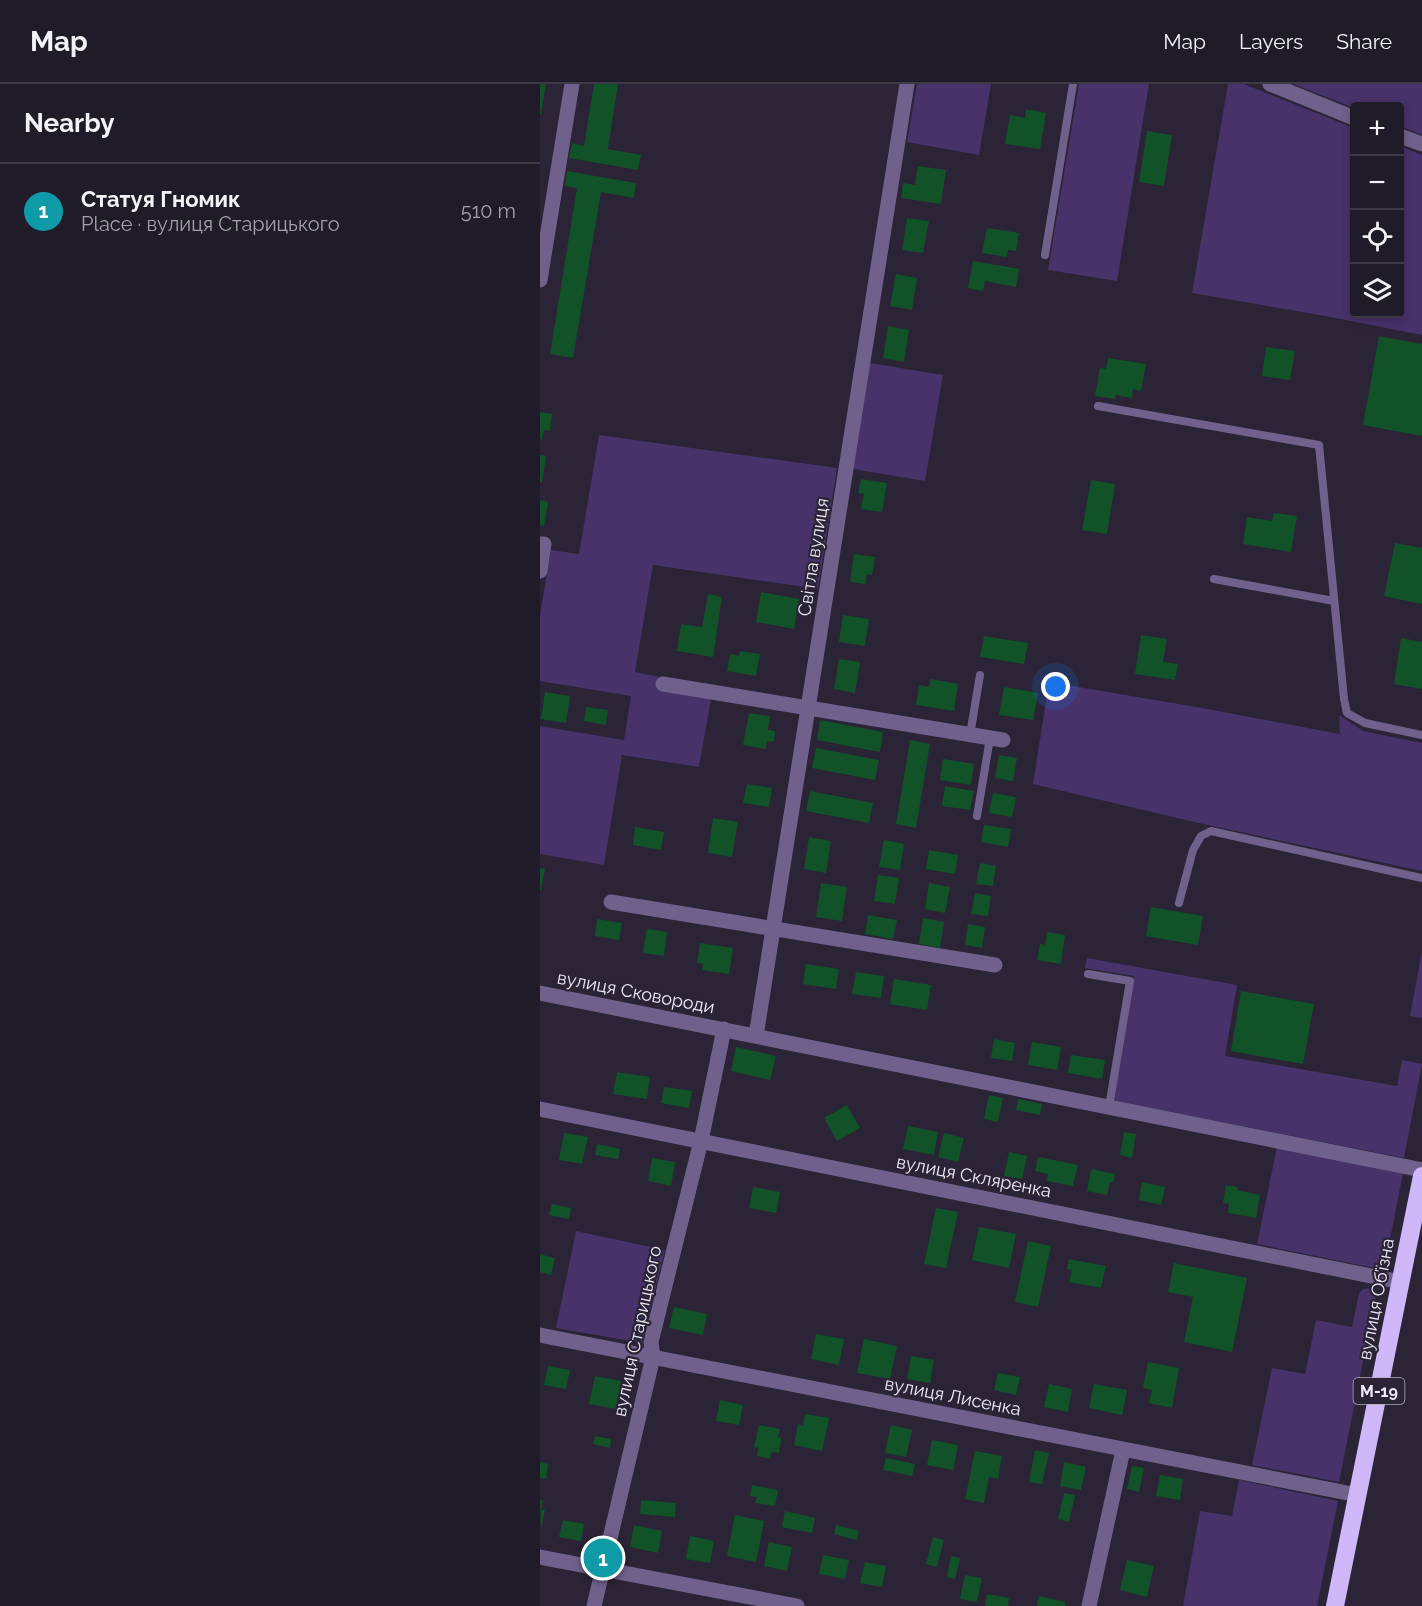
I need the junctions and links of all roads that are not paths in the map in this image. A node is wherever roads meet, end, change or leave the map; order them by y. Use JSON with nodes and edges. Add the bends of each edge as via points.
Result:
{"nodes":[{"id":1,"x":572,"y":84,"type":"edge"},
{"id":2,"x":907,"y":84,"type":"edge"},
{"id":3,"x":1073,"y":84,"type":"edge"},
{"id":4,"x":1269,"y":84,"type":"edge"},
{"id":5,"x":1350,"y":116,"type":"edge"},
{"id":6,"x":1404,"y":137,"type":"edge"},
{"id":7,"x":1422,"y":144,"type":"edge"},
{"id":8,"x":1045,"y":255,"type":"dead end"},
{"id":9,"x":540,"y":280,"type":"edge"},
{"id":10,"x":1098,"y":406,"type":"dead end"},
{"id":11,"x":540,"y":544,"type":"edge"},
{"id":12,"x":540,"y":571,"type":"edge"},
{"id":13,"x":1214,"y":579,"type":"dead end"},
{"id":14,"x":1334,"y":601,"type":"junction"},
{"id":15,"x":980,"y":675,"type":"dead end"},
{"id":16,"x":663,"y":684,"type":"dead end"},
{"id":17,"x":808,"y":708,"type":"junction"},
{"id":18,"x":970,"y":735,"type":"junction"},
{"id":19,"x":1422,"y":735,"type":"edge"},
{"id":20,"x":997,"y":739,"type":"joint"},
{"id":21,"x":977,"y":816,"type":"dead end"},
{"id":22,"x":1422,"y":878,"type":"edge"},
{"id":23,"x":611,"y":902,"type":"dead end"},
{"id":24,"x":1179,"y":903,"type":"dead end"},
{"id":25,"x":772,"y":929,"type":"junction"},
{"id":26,"x":995,"y":965,"type":"dead end"},
{"id":27,"x":1088,"y":974,"type":"dead end"},
{"id":28,"x":540,"y":993,"type":"edge"},
{"id":29,"x":724,"y":1029,"type":"junction"},
{"id":30,"x":756,"y":1036,"type":"junction"},
{"id":31,"x":1109,"y":1107,"type":"junction"},
{"id":32,"x":540,"y":1109,"type":"edge"},
{"id":33,"x":701,"y":1141,"type":"junction"},
{"id":34,"x":1421,"y":1180,"type":"edge"},
{"id":35,"x":1401,"y":1282,"type":"junction"},
{"id":36,"x":540,"y":1335,"type":"edge"},
{"id":37,"x":653,"y":1357,"type":"junction"},
{"id":38,"x":1123,"y":1450,"type":"junction"},
{"id":39,"x":1358,"y":1495,"type":"junction"},
{"id":40,"x":540,"y":1557,"type":"edge"},
{"id":41,"x":603,"y":1569,"type":"junction"},
{"id":42,"x":594,"y":1606,"type":"edge"},
{"id":43,"x":796,"y":1606,"type":"edge"},
{"id":44,"x":1089,"y":1606,"type":"edge"},
{"id":45,"x":1335,"y":1606,"type":"edge"}],
"edges":[{"from":1,"to":9,"type":"street"},
{"from":2,"to":17,"type":"street","name":"Світла вулиця"},
{"from":3,"to":8,"type":"lane"},
{"from":4,"to":5,"type":"street"},
{"from":6,"to":7,"type":"street"},
{"from":10,"to":14,"type":"lane","via":[[1318,445]]},
{"from":11,"to":12,"type":"street","via":[[544,544]]},
{"from":13,"to":14,"type":"lane"},
{"from":14,"to":19,"type":"lane","via":[[1347,713],[1365,723]]},
{"from":15,"to":18,"type":"lane"},
{"from":16,"to":17,"type":"street"},
{"from":17,"to":18,"type":"street"},
{"from":17,"to":25,"type":"street","name":"Світла вулиця"},
{"from":18,"to":20,"type":"street"},
{"from":20,"to":21,"type":"lane"},
{"from":22,"to":24,"type":"lane","via":[[1211,831],[1200,836],[1193,850]]},
{"from":23,"to":25,"type":"street"},
{"from":25,"to":26,"type":"street"},
{"from":25,"to":30,"type":"street","name":"Світла вулиця"},
{"from":27,"to":31,"type":"lane","via":[[1130,981]]},
{"from":28,"to":29,"type":"street","name":"вулиця Сковороди"},
{"from":29,"to":30,"type":"street","name":"вулиця Сковороди"},
{"from":29,"to":33,"type":"street","name":"вулиця Старицького"},
{"from":30,"to":31,"type":"street","name":"вулиця Сковороди"},
{"from":31,"to":34,"type":"street","name":"вулиця Сковороди"},
{"from":32,"to":33,"type":"street","name":"вулиця Скляренка"},
{"from":33,"to":35,"type":"street","name":"вулиця Скляренка"},
{"from":33,"to":37,"type":"street","name":"вулиця Старицького","via":[[651,1342]]},
{"from":34,"to":35,"type":"highway","name":"вулиця Об’їзна","number":"М-19"},
{"from":35,"to":39,"type":"highway","name":"вулиця Об’їзна","number":"М-19"},
{"from":36,"to":37,"type":"street","name":"вулиця Лисенка"},
{"from":37,"to":38,"type":"street","name":"вулиця Лисенка"},
{"from":37,"to":41,"type":"street","name":"вулиця Старицького"},
{"from":38,"to":39,"type":"street","name":"вулиця Лисенка"},
{"from":38,"to":44,"type":"street"},
{"from":39,"to":45,"type":"highway","name":"вулиця Об’їзна","number":"М-19"},
{"from":40,"to":41,"type":"street"},
{"from":41,"to":42,"type":"street","name":"вулиця Старицького"},
{"from":41,"to":43,"type":"street"}]}
